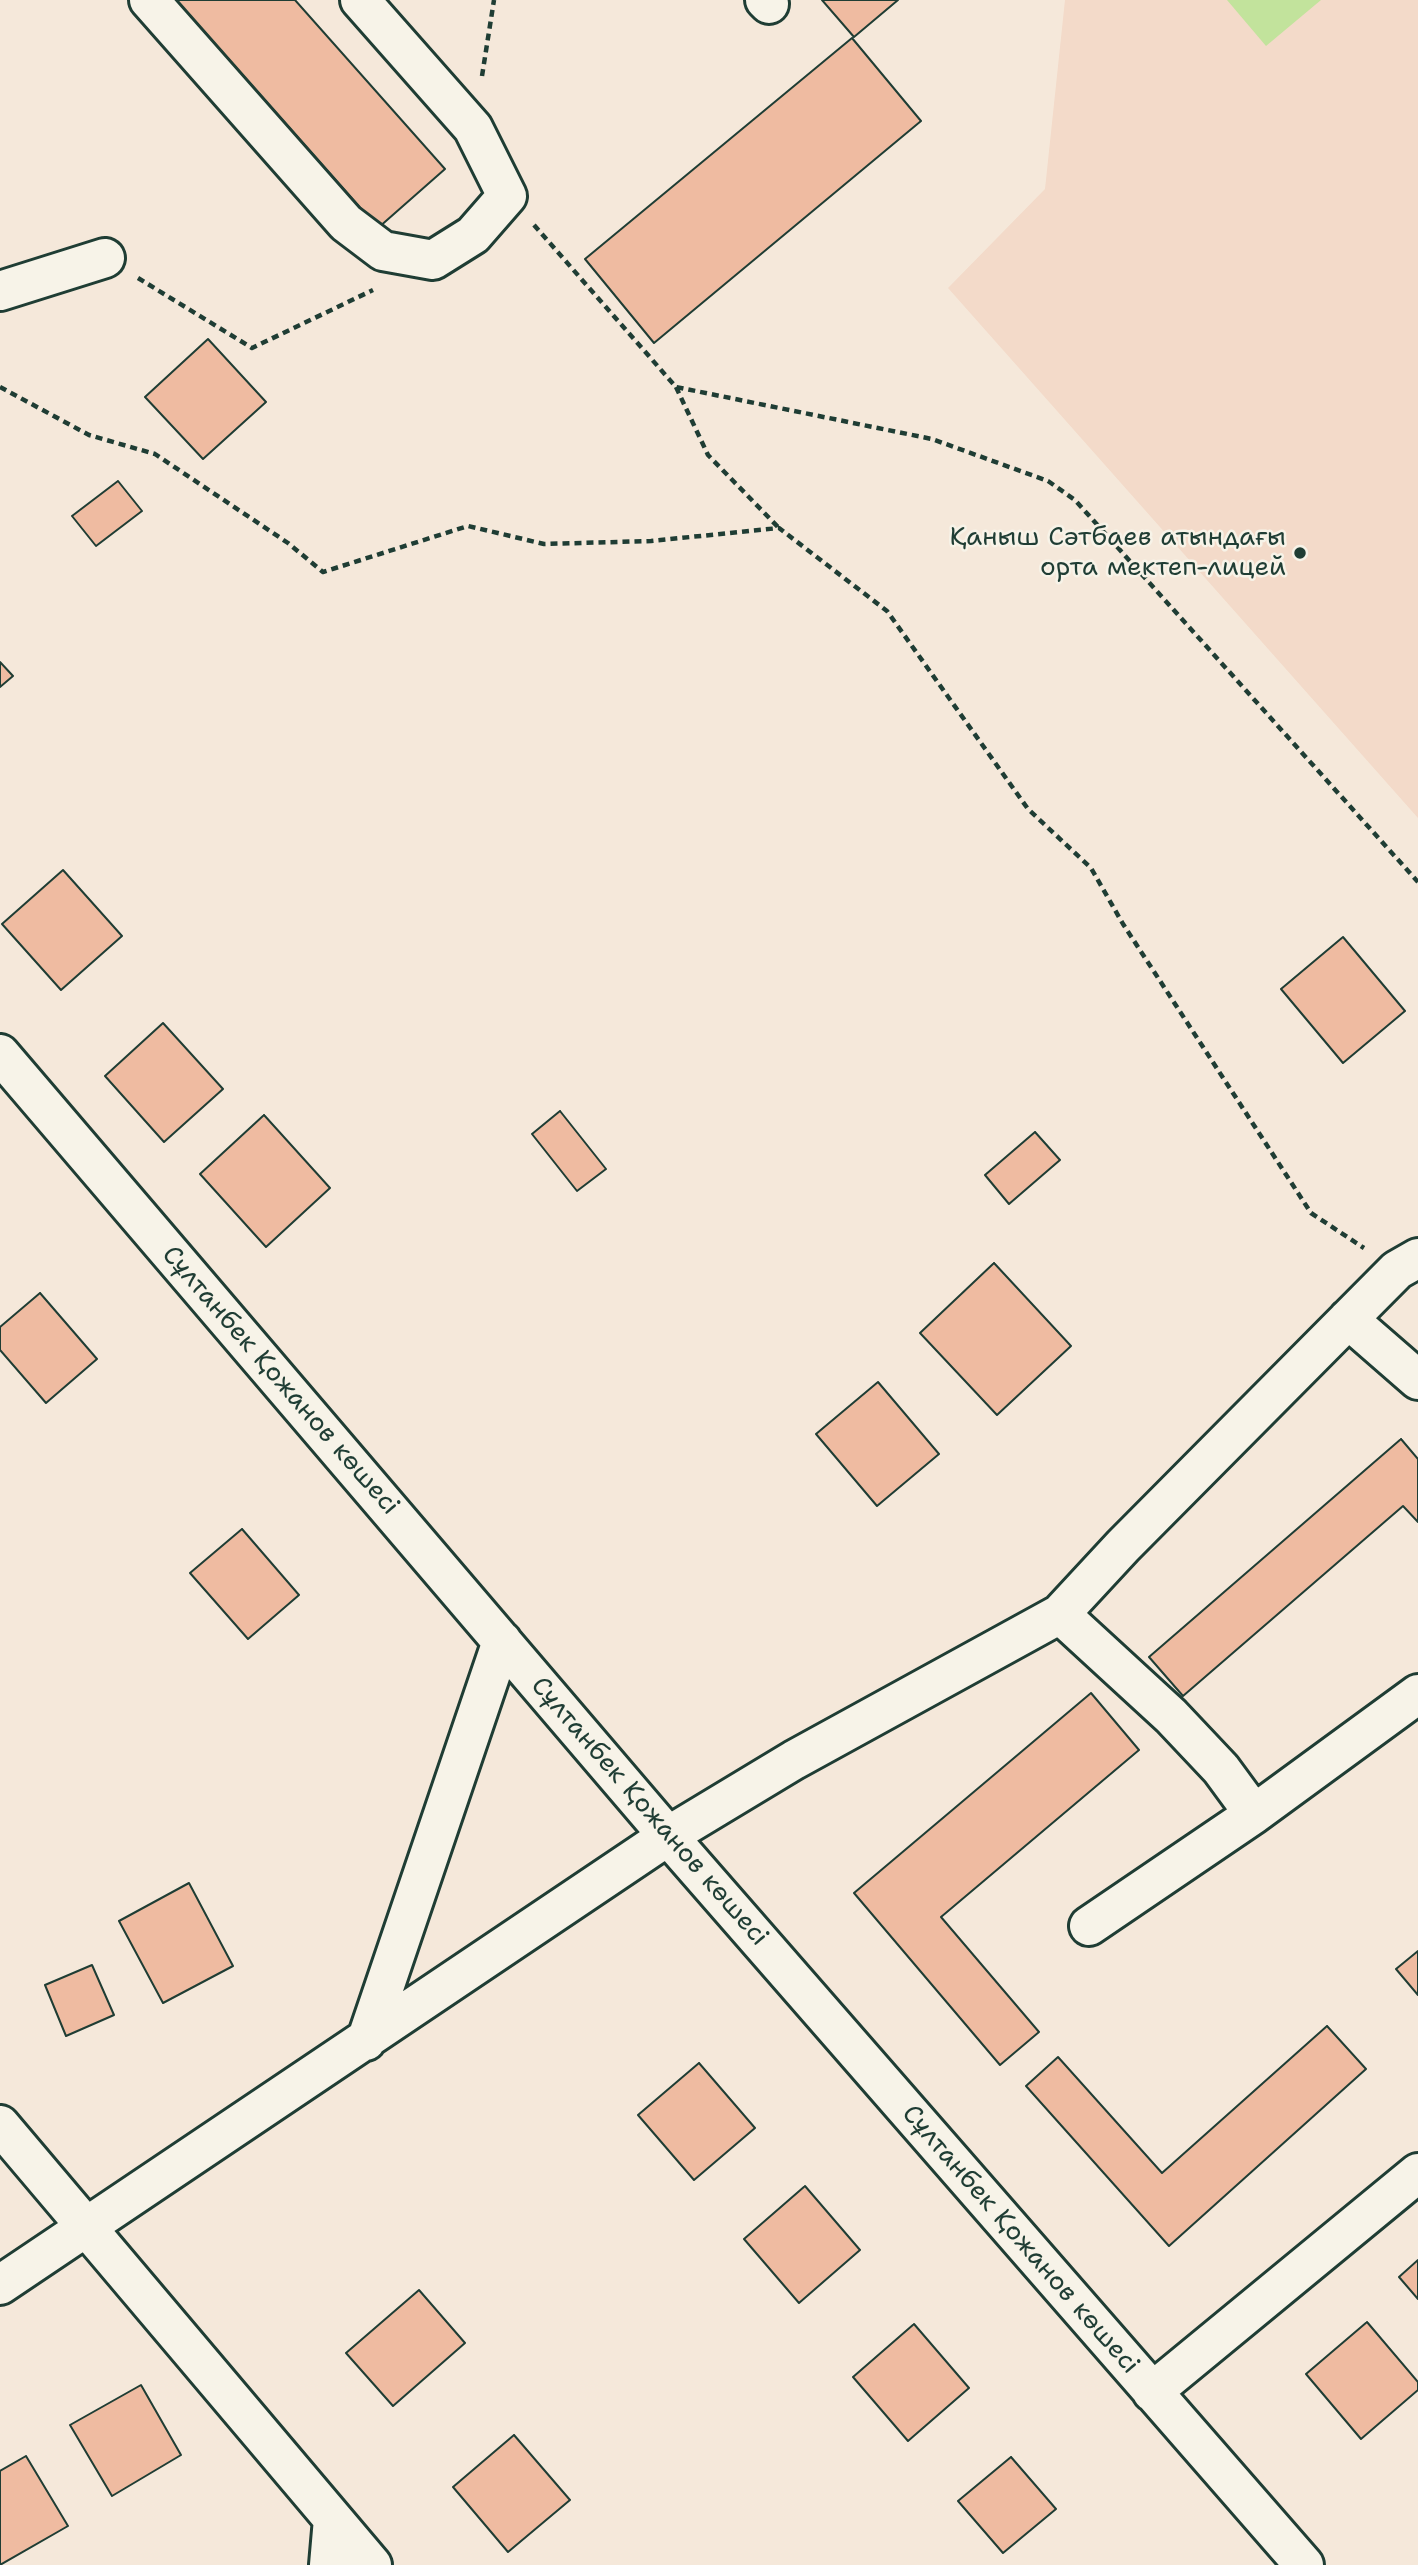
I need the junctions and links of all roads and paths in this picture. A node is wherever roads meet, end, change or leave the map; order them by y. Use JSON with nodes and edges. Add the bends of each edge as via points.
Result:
{"nodes":[{"id":1,"x":149,"y":0,"type":"edge"},
{"id":2,"x":359,"y":0,"type":"edge"},
{"id":3,"x":494,"y":0,"type":"edge"},
{"id":4,"x":473,"y":128,"type":"junction"},
{"id":5,"x":507,"y":196,"type":"junction"},
{"id":6,"x":105,"y":258,"type":"joint"},
{"id":7,"x":379,"y":287,"type":"dead end"},
{"id":8,"x":0,"y":291,"type":"edge"},
{"id":9,"x":0,"y":387,"type":"edge"},
{"id":10,"x":676,"y":387,"type":"junction"},
{"id":11,"x":779,"y":528,"type":"junction"},
{"id":12,"x":1418,"y":882,"type":"edge"},
{"id":13,"x":0,"y":1054,"type":"edge"},
{"id":14,"x":1407,"y":1264,"type":"edge"},
{"id":15,"x":1348,"y":1319,"type":"junction"},
{"id":16,"x":1418,"y":1380,"type":"edge"},
{"id":17,"x":1060,"y":1615,"type":"junction"},
{"id":18,"x":502,"y":1640,"type":"junction"},
{"id":19,"x":1418,"y":1695,"type":"edge"},
{"id":20,"x":1254,"y":1814,"type":"junction"},
{"id":21,"x":668,"y":1836,"type":"junction"},
{"id":22,"x":1089,"y":1926,"type":"dead end"},
{"id":23,"x":366,"y":2041,"type":"junction"},
{"id":24,"x":0,"y":2125,"type":"edge"},
{"id":25,"x":1418,"y":2173,"type":"edge"},
{"id":26,"x":86,"y":2229,"type":"junction"},
{"id":27,"x":0,"y":2285,"type":"edge"},
{"id":28,"x":1152,"y":2392,"type":"junction"},
{"id":29,"x":333,"y":2519,"type":"junction"},
{"id":30,"x":329,"y":2565,"type":"edge"},
{"id":31,"x":372,"y":2565,"type":"edge"},
{"id":32,"x":1304,"y":2565,"type":"edge"}],
"edges":[{"from":1,"to":5,"type":"street","via":[[346,223],[383,251],[433,260],[473,235]]},
{"from":2,"to":4,"type":"street"},
{"from":3,"to":4,"type":"path"},
{"from":4,"to":5,"type":"street"},
{"from":5,"to":10,"type":"path"},
{"from":6,"to":7,"type":"path","via":[[253,348]]},
{"from":6,"to":8,"type":"street"},
{"from":9,"to":11,"type":"path","via":[[89,435],[155,454],[288,543],[323,572],[468,526],[544,544],[651,541]]},
{"from":10,"to":11,"type":"path","via":[[708,455]]},
{"from":10,"to":12,"type":"path","via":[[932,439],[1048,481],[1075,500]]},
{"from":11,"to":14,"type":"path","via":[[887,611],[1028,809],[1091,868],[1311,1213]]},
{"from":13,"to":18,"type":"street","name":"Сұлтанбек Қожанов көшесі"},
{"from":14,"to":15,"type":"street"},
{"from":15,"to":16,"type":"street"},
{"from":15,"to":17,"type":"street"},
{"from":17,"to":20,"type":"street","via":[[1171,1716],[1221,1769]]},
{"from":17,"to":21,"type":"street","via":[[794,1760]]},
{"from":18,"to":21,"type":"street","name":"Сұлтанбек Қожанов көшесі"},
{"from":18,"to":23,"type":"street"},
{"from":19,"to":20,"type":"street"},
{"from":20,"to":22,"type":"street"},
{"from":21,"to":23,"type":"street"},
{"from":21,"to":28,"type":"street","name":"Сұлтанбек Қожанов көшесі"},
{"from":23,"to":26,"type":"street"},
{"from":24,"to":26,"type":"street"},
{"from":25,"to":28,"type":"street"},
{"from":26,"to":27,"type":"street"},
{"from":26,"to":29,"type":"street"},
{"from":28,"to":32,"type":"street","name":"Сұлтанбек Қожанов көшесі"},
{"from":29,"to":30,"type":"street"},
{"from":29,"to":31,"type":"street"}]}
